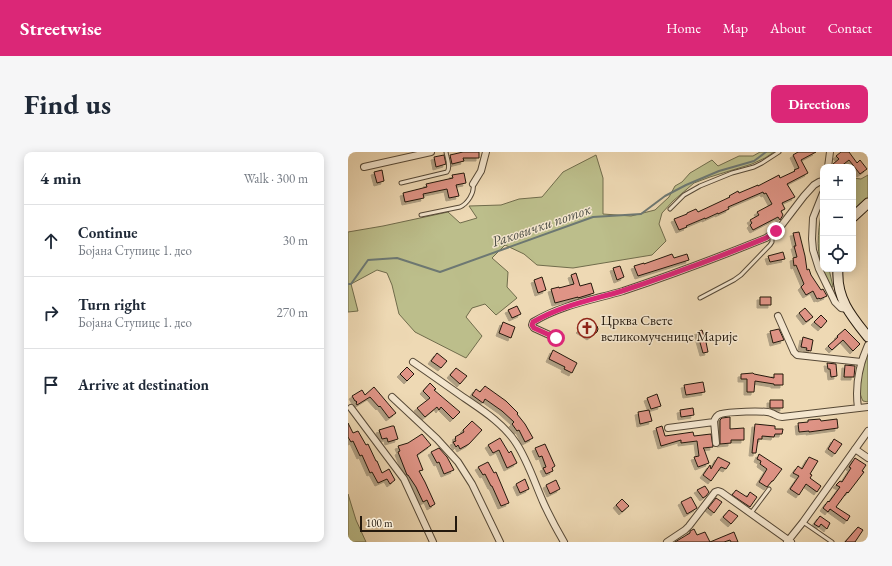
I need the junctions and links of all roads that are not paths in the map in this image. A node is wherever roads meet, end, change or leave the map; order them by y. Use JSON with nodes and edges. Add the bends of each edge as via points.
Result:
{"nodes":[{"id":1,"x":431,"y":152,"type":"edge"},
{"id":2,"x":446,"y":152,"type":"edge"},
{"id":3,"x":486,"y":152,"type":"edge"},
{"id":4,"x":779,"y":152,"type":"edge"},
{"id":5,"x":830,"y":152,"type":"edge"},
{"id":6,"x":828,"y":164,"type":"edge"},
{"id":7,"x":364,"y":167,"type":"dead end"},
{"id":8,"x":820,"y":182,"type":"edge"},
{"id":9,"x":401,"y":183,"type":"dead end"},
{"id":10,"x":473,"y":184,"type":"joint"},
{"id":11,"x":820,"y":200,"type":"edge"},
{"id":12,"x":868,"y":203,"type":"edge"},
{"id":13,"x":670,"y":209,"type":"dead end"},
{"id":14,"x":421,"y":215,"type":"dead end"},
{"id":15,"x":856,"y":215,"type":"edge"},
{"id":16,"x":772,"y":234,"type":"junction"},
{"id":17,"x":838,"y":272,"type":"edge"},
{"id":18,"x":700,"y":298,"type":"dead end"},
{"id":19,"x":847,"y":309,"type":"junction"},
{"id":20,"x":778,"y":316,"type":"dead end"},
{"id":21,"x":868,"y":337,"type":"edge"},
{"id":22,"x":556,"y":338,"type":"dead end"},
{"id":23,"x":868,"y":345,"type":"edge"},
{"id":24,"x":413,"y":362,"type":"dead end"},
{"id":25,"x":861,"y":362,"type":"junction"},
{"id":26,"x":392,"y":397,"type":"dead end"},
{"id":27,"x":868,"y":407,"type":"edge"},
{"id":28,"x":351,"y":408,"type":"dead end"},
{"id":29,"x":858,"y":408,"type":"junction"},
{"id":30,"x":714,"y":422,"type":"junction"},
{"id":31,"x":668,"y":428,"type":"dead end"},
{"id":32,"x":868,"y":431,"type":"edge"},
{"id":33,"x":716,"y":443,"type":"dead end"},
{"id":34,"x":855,"y":449,"type":"junction"},
{"id":35,"x":868,"y":458,"type":"edge"},
{"id":36,"x":769,"y":489,"type":"dead end"},
{"id":37,"x":751,"y":513,"type":"junction"},
{"id":38,"x":803,"y":522,"type":"junction"},
{"id":39,"x":433,"y":542,"type":"edge"},
{"id":40,"x":500,"y":542,"type":"edge"},
{"id":41,"x":564,"y":542,"type":"edge"},
{"id":42,"x":667,"y":542,"type":"edge"},
{"id":43,"x":789,"y":542,"type":"edge"},
{"id":44,"x":832,"y":542,"type":"edge"}],
"edges":[{"from":1,"to":7,"type":"street"},
{"from":2,"to":9,"type":"lane","via":[[449,171]]},
{"from":3,"to":10,"type":"street","via":[[481,171]]},
{"from":4,"to":13,"type":"lane","via":[[762,164],[700,186],[684,195]]},
{"from":5,"to":6,"type":"street"},
{"from":8,"to":16,"type":"street","via":[[814,185]]},
{"from":10,"to":14,"type":"lane","via":[[473,193],[460,208]]},
{"from":11,"to":19,"type":"street","via":[[813,218],[813,250],[835,302],[840,308]]},
{"from":12,"to":15,"type":"main road"},
{"from":16,"to":18,"type":"lane","via":[[770,245],[741,275]]},
{"from":16,"to":22,"type":"street","via":[[692,267],[571,305],[548,313],[533,322],[534,328]]},
{"from":17,"to":19,"type":"main road","via":[[838,283]]},
{"from":19,"to":21,"type":"main road"},
{"from":20,"to":25,"type":"street","via":[[797,355]]},
{"from":23,"to":25,"type":"street"},
{"from":24,"to":41,"type":"street","via":[[483,410],[505,429],[523,454],[544,506]]},
{"from":25,"to":29,"type":"street"},
{"from":26,"to":40,"type":"street","via":[[458,462],[472,484]]},
{"from":27,"to":29,"type":"street"},
{"from":28,"to":39,"type":"street","via":[[404,479]]},
{"from":29,"to":30,"type":"street","via":[[782,418],[769,412],[737,412],[721,414]]},
{"from":30,"to":31,"type":"street"},
{"from":30,"to":33,"type":"street"},
{"from":32,"to":34,"type":"street"},
{"from":34,"to":35,"type":"street"},
{"from":34,"to":38,"type":"street"},
{"from":36,"to":37,"type":"lane"},
{"from":37,"to":42,"type":"street","via":[[716,491],[689,526]]},
{"from":37,"to":43,"type":"street"},
{"from":38,"to":43,"type":"street"},
{"from":38,"to":44,"type":"lane"}]}
